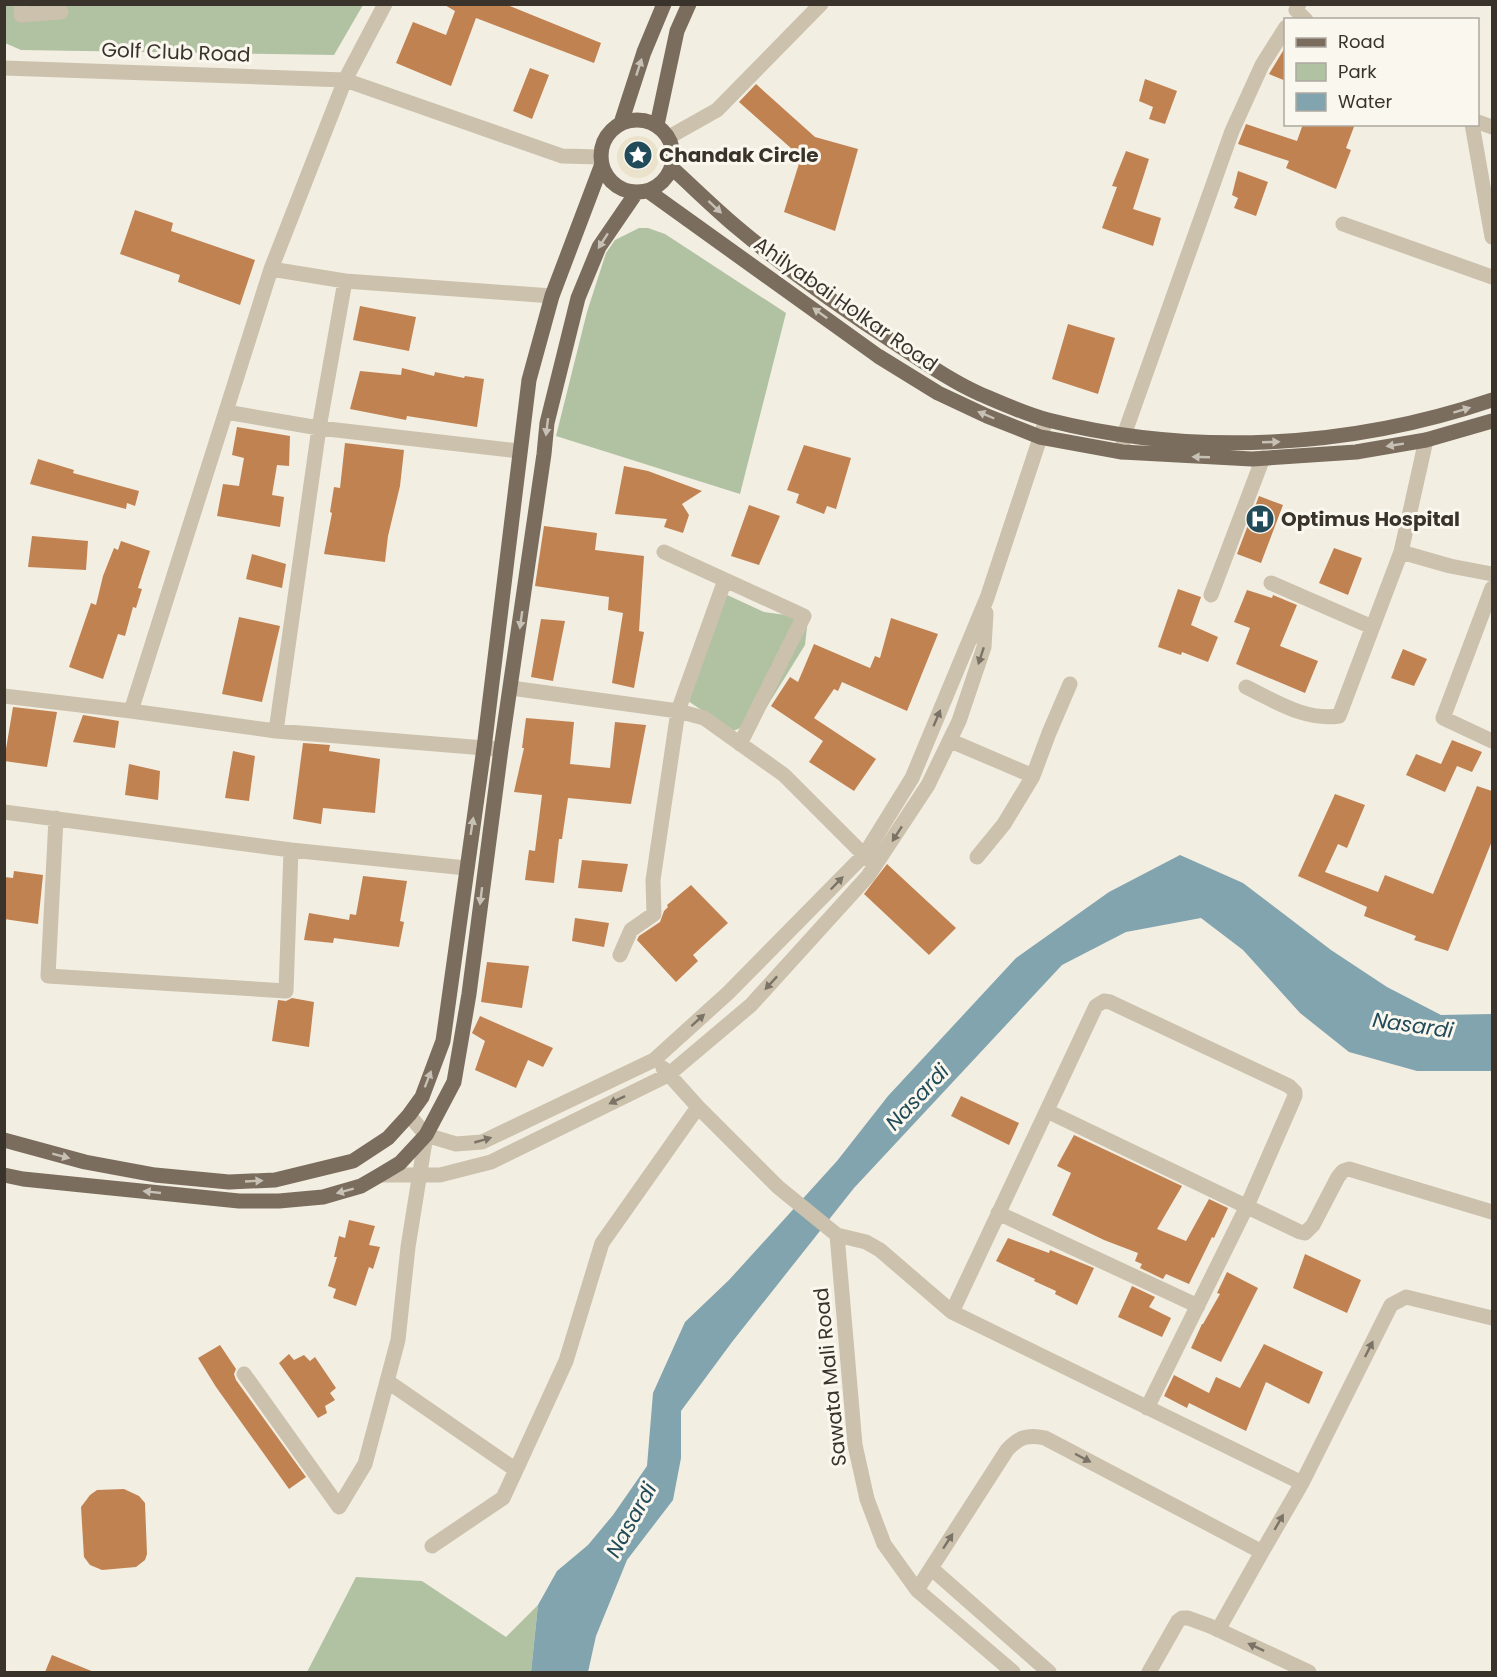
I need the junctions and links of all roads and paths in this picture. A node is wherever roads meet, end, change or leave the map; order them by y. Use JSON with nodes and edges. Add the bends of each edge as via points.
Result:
{"nodes":[{"id":1,"x":22,"y":4,"type":"edge"},
{"id":2,"x":385,"y":4,"type":"edge"},
{"id":3,"x":664,"y":4,"type":"edge"},
{"id":4,"x":689,"y":4,"type":"edge"},
{"id":5,"x":821,"y":4,"type":"edge"},
{"id":6,"x":61,"y":12,"type":"dead end"},
{"id":7,"x":1284,"y":30,"type":"edge"},
{"id":8,"x":4,"y":68,"type":"edge"},
{"id":9,"x":345,"y":80,"type":"junction"},
{"id":10,"x":621,"y":123,"type":"junction"},
{"id":11,"x":657,"y":125,"type":"junction"},
{"id":12,"x":1472,"y":126,"type":"edge"},
{"id":13,"x":669,"y":138,"type":"junction"},
{"id":14,"x":601,"y":160,"type":"junction"},
{"id":15,"x":672,"y":168,"type":"junction"},
{"id":16,"x":642,"y":192,"type":"junction"},
{"id":17,"x":1343,"y":224,"type":"dead end"},
{"id":18,"x":1492,"y":237,"type":"edge"},
{"id":19,"x":271,"y":269,"type":"junction"},
{"id":20,"x":1492,"y":277,"type":"edge"},
{"id":21,"x":345,"y":281,"type":"junction"},
{"id":22,"x":552,"y":296,"type":"junction"},
{"id":23,"x":1492,"y":400,"type":"edge"},
{"id":24,"x":226,"y":412,"type":"junction"},
{"id":25,"x":1046,"y":420,"type":"junction"},
{"id":26,"x":1492,"y":422,"type":"edge"},
{"id":27,"x":319,"y":428,"type":"junction"},
{"id":28,"x":1125,"y":435,"type":"junction"},
{"id":29,"x":1040,"y":437,"type":"junction"},
{"id":30,"x":1426,"y":440,"type":"junction"},
{"id":31,"x":519,"y":451,"type":"junction"},
{"id":32,"x":1122,"y":452,"type":"junction"},
{"id":33,"x":1263,"y":458,"type":"junction"},
{"id":34,"x":664,"y":552,"type":"dead end"},
{"id":35,"x":1401,"y":552,"type":"junction"},
{"id":36,"x":1492,"y":574,"type":"edge"},
{"id":37,"x":725,"y":580,"type":"junction"},
{"id":38,"x":1271,"y":583,"type":"dead end"},
{"id":39,"x":1492,"y":588,"type":"edge"},
{"id":40,"x":1211,"y":595,"type":"dead end"},
{"id":41,"x":987,"y":598,"type":"junction"},
{"id":42,"x":1372,"y":627,"type":"junction"},
{"id":43,"x":1070,"y":684,"type":"dead end"},
{"id":44,"x":1246,"y":687,"type":"dead end"},
{"id":45,"x":511,"y":688,"type":"junction"},
{"id":46,"x":4,"y":696,"type":"edge"},
{"id":47,"x":131,"y":711,"type":"junction"},
{"id":48,"x":678,"y":711,"type":"junction"},
{"id":49,"x":276,"y":731,"type":"junction"},
{"id":50,"x":951,"y":741,"type":"junction"},
{"id":51,"x":1492,"y":741,"type":"edge"},
{"id":52,"x":740,"y":744,"type":"junction"},
{"id":53,"x":484,"y":748,"type":"junction"},
{"id":54,"x":501,"y":749,"type":"junction"},
{"id":55,"x":1033,"y":776,"type":"junction"},
{"id":56,"x":4,"y":812,"type":"edge"},
{"id":57,"x":56,"y":819,"type":"junction"},
{"id":58,"x":291,"y":850,"type":"junction"},
{"id":59,"x":865,"y":854,"type":"junction"},
{"id":60,"x":977,"y":857,"type":"dead end"},
{"id":61,"x":466,"y":868,"type":"junction"},
{"id":62,"x":875,"y":868,"type":"junction"},
{"id":63,"x":620,"y":955,"type":"dead end"},
{"id":64,"x":654,"y":1060,"type":"junction"},
{"id":65,"x":668,"y":1075,"type":"junction"},
{"id":66,"x":698,"y":1107,"type":"junction"},
{"id":67,"x":1047,"y":1111,"type":"junction"},
{"id":68,"x":409,"y":1115,"type":"junction"},
{"id":69,"x":426,"y":1135,"type":"junction"},
{"id":70,"x":4,"y":1140,"type":"edge"},
{"id":71,"x":4,"y":1175,"type":"edge"},
{"id":72,"x":380,"y":1175,"type":"junction"},
{"id":73,"x":420,"y":1176,"type":"junction"},
{"id":74,"x":1247,"y":1206,"type":"junction"},
{"id":75,"x":1492,"y":1212,"type":"edge"},
{"id":76,"x":998,"y":1213,"type":"junction"},
{"id":77,"x":837,"y":1235,"type":"junction"},
{"id":78,"x":1198,"y":1306,"type":"junction"},
{"id":79,"x":952,"y":1312,"type":"junction"},
{"id":80,"x":1492,"y":1318,"type":"edge"},
{"id":81,"x":243,"y":1374,"type":"dead end"},
{"id":82,"x":387,"y":1381,"type":"junction"},
{"id":83,"x":1147,"y":1408,"type":"junction"},
{"id":84,"x":516,"y":1470,"type":"junction"},
{"id":85,"x":1302,"y":1483,"type":"junction"},
{"id":86,"x":432,"y":1546,"type":"dead end"},
{"id":87,"x":1262,"y":1552,"type":"junction"},
{"id":88,"x":931,"y":1568,"type":"junction"},
{"id":89,"x":917,"y":1590,"type":"junction"},
{"id":90,"x":1218,"y":1630,"type":"junction"},
{"id":91,"x":1013,"y":1672,"type":"edge"},
{"id":92,"x":1049,"y":1672,"type":"edge"},
{"id":93,"x":1149,"y":1672,"type":"edge"},
{"id":94,"x":1309,"y":1672,"type":"edge"}],
"edges":[{"from":1,"to":6,"type":"street","via":[[21,15]]},
{"from":2,"to":9,"type":"street"},
{"from":10,"to":3,"type":"main road","one_way":true},
{"from":4,"to":11,"type":"main road","via":[[677,31]]},
{"from":5,"to":13,"type":"street","via":[[717,110]]},
{"from":7,"to":28,"type":"street","via":[[1232,130]]},
{"from":8,"to":9,"type":"street","name":"Golf Club Road"},
{"from":9,"to":14,"type":"street","name":"Golf Club Road","via":[[562,156]]},
{"from":9,"to":19,"type":"street"},
{"from":10,"to":11,"type":"main road","via":[[645,120]]},
{"from":10,"to":14,"type":"main road","via":[[606,137]]},
{"from":11,"to":13,"type":"main road"},
{"from":12,"to":18,"type":"street"},
{"from":13,"to":15,"type":"main road"},
{"from":14,"to":16,"type":"main road","via":[[614,184],[624,190]]},
{"from":14,"to":22,"type":"main road"},
{"from":15,"to":16,"type":"main road","via":[[659,186]]},
{"from":15,"to":25,"type":"main road","name":"Ahilyabai Holkar Road","one_way":true,"via":[[739,229],[860,320],[977,393]]},
{"from":29,"to":16,"type":"main road","name":"Ahilyabai Holkar Road","one_way":true,"via":[[938,393],[878,356]]},
{"from":16,"to":45,"type":"main road","one_way":true,"via":[[599,247],[578,298],[561,360],[547,423]]},
{"from":17,"to":20,"type":"street"},
{"from":19,"to":21,"type":"street"},
{"from":19,"to":24,"type":"street"},
{"from":21,"to":22,"type":"street"},
{"from":21,"to":27,"type":"street"},
{"from":22,"to":31,"type":"main road","via":[[529,380]]},
{"from":28,"to":23,"type":"main road","name":"Ahilyabai Holkar Road","one_way":true,"via":[[1274,442],[1356,435]]},
{"from":24,"to":27,"type":"street"},
{"from":24,"to":47,"type":"street"},
{"from":25,"to":28,"type":"main road","name":"Ahilyabai Holkar Road"},
{"from":25,"to":29,"type":"street"},
{"from":26,"to":30,"type":"main road","name":"Ahilyabai Holkar Road"},
{"from":27,"to":31,"type":"street"},
{"from":27,"to":49,"type":"street"},
{"from":28,"to":32,"type":"street"},
{"from":29,"to":32,"type":"main road","name":"Ahilyabai Holkar Road"},
{"from":29,"to":41,"type":"street"},
{"from":30,"to":33,"type":"main road","name":"Ahilyabai Holkar Road","one_way":true,"via":[[1356,452]]},
{"from":30,"to":35,"type":"street"},
{"from":31,"to":53,"type":"main road"},
{"from":33,"to":32,"type":"main road","name":"Ahilyabai Holkar Road","one_way":true},
{"from":33,"to":40,"type":"street"},
{"from":34,"to":37,"type":"street"},
{"from":35,"to":36,"type":"street"},
{"from":35,"to":42,"type":"street"},
{"from":37,"to":48,"type":"street"},
{"from":37,"to":52,"type":"street","via":[[804,616]]},
{"from":38,"to":42,"type":"street"},
{"from":39,"to":51,"type":"street","via":[[1443,718]]},
{"from":41,"to":50,"type":"street","one_way":true,"via":[[984,647]]},
{"from":59,"to":41,"type":"street","one_way":true,"via":[[912,778]]},
{"from":42,"to":44,"type":"street","via":[[1339,716],[1307,716]]},
{"from":43,"to":55,"type":"street"},
{"from":45,"to":48,"type":"street"},
{"from":45,"to":54,"type":"main road"},
{"from":46,"to":47,"type":"street"},
{"from":47,"to":49,"type":"street"},
{"from":48,"to":52,"type":"street","via":[[704,718]]},
{"from":48,"to":63,"type":"street","via":[[653,880],[654,914],[631,930]]},
{"from":49,"to":53,"type":"street"},
{"from":50,"to":55,"type":"street"},
{"from":50,"to":62,"type":"street","one_way":true},
{"from":52,"to":59,"type":"street","via":[[784,775]]},
{"from":53,"to":54,"type":"street"},
{"from":61,"to":53,"type":"main road","one_way":true},
{"from":54,"to":69,"type":"main road","one_way":true,"via":[[454,1082]]},
{"from":55,"to":60,"type":"street","via":[[1004,825]]},
{"from":56,"to":57,"type":"street"},
{"from":57,"to":58,"type":"street"},
{"from":57,"to":58,"type":"street","via":[[48,976],[286,991]]},
{"from":58,"to":61,"type":"street"},
{"from":59,"to":62,"type":"street"},
{"from":64,"to":59,"type":"street","one_way":true,"via":[[728,993]]},
{"from":68,"to":61,"type":"main road","one_way":true,"via":[[422,1097],[443,1041]]},
{"from":62,"to":65,"type":"street","one_way":true,"via":[[751,1005]]},
{"from":64,"to":65,"type":"street"},
{"from":69,"to":64,"type":"street","one_way":true,"via":[[456,1144],[482,1142]]},
{"from":65,"to":66,"type":"street"},
{"from":65,"to":73,"type":"street","one_way":true,"via":[[491,1162]]},
{"from":66,"to":77,"type":"street","via":[[778,1187]]},
{"from":66,"to":84,"type":"street","via":[[602,1243],[566,1361]]},
{"from":67,"to":74,"type":"street"},
{"from":67,"to":74,"type":"street","via":[[1096,1006],[1104,1001],[1258,1071],[1293,1088],[1295,1096]]},
{"from":67,"to":76,"type":"street"},
{"from":68,"to":69,"type":"street"},
{"from":70,"to":68,"type":"main road","one_way":true,"via":[[85,1162],[155,1175],[229,1182],[274,1180],[353,1161],[388,1138]]},
{"from":69,"to":72,"type":"main road","via":[[400,1163]]},
{"from":69,"to":73,"type":"street"},
{"from":72,"to":71,"type":"main road","one_way":true,"via":[[361,1186],[323,1197],[259,1202]]},
{"from":72,"to":73,"type":"street"},
{"from":73,"to":82,"type":"street","via":[[398,1340]]},
{"from":74,"to":75,"type":"street","via":[[1305,1233],[1338,1177],[1349,1169]]},
{"from":74,"to":78,"type":"street"},
{"from":76,"to":78,"type":"street"},
{"from":76,"to":79,"type":"street"},
{"from":77,"to":79,"type":"street","via":[[855,1238],[880,1250]]},
{"from":77,"to":89,"type":"street","name":"Sawata Mali Road","via":[[855,1445],[867,1499],[884,1544]]},
{"from":78,"to":83,"type":"street"},
{"from":79,"to":83,"type":"street"},
{"from":85,"to":80,"type":"street","one_way":true,"via":[[1391,1305],[1406,1297]]},
{"from":81,"to":82,"type":"street","via":[[339,1507],[365,1464]]},
{"from":82,"to":84,"type":"street"},
{"from":83,"to":85,"type":"street"},
{"from":84,"to":86,"type":"street","via":[[502,1498]]},
{"from":87,"to":85,"type":"street","one_way":true},
{"from":88,"to":87,"type":"street","one_way":true,"via":[[1007,1450],[1024,1436],[1045,1438]]},
{"from":87,"to":90,"type":"street"},
{"from":88,"to":89,"type":"street"},
{"from":88,"to":92,"type":"street"},
{"from":89,"to":91,"type":"street","name":"Sawata Mali Road"},
{"from":90,"to":93,"type":"street","via":[[1182,1618]]},
{"from":94,"to":90,"type":"street","one_way":true}]}
